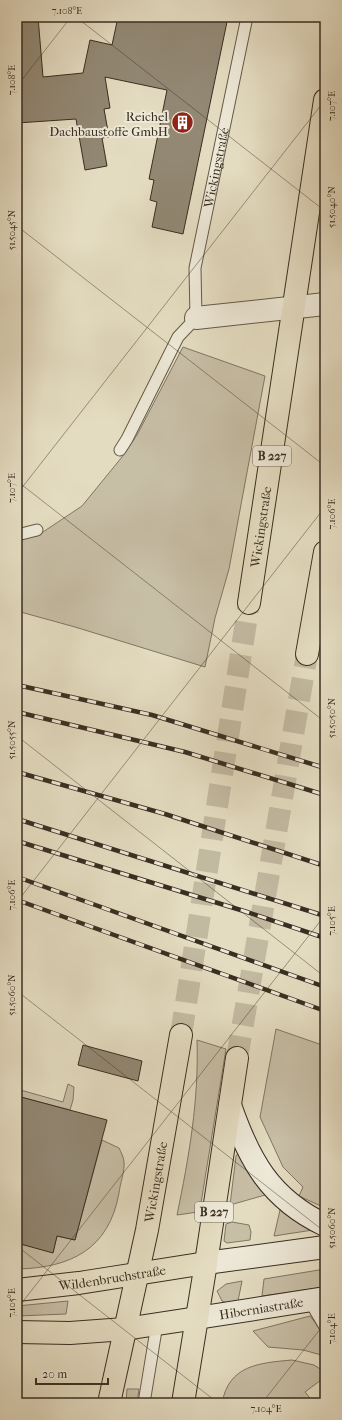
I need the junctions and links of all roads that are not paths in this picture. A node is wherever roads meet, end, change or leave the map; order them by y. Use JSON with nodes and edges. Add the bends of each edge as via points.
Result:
{"nodes":[{"id":1,"x":247,"y":17,"type":"edge"},
{"id":2,"x":325,"y":100,"type":"edge"},
{"id":3,"x":325,"y":304,"type":"edge"},
{"id":4,"x":294,"y":308,"type":"junction"},
{"id":5,"x":196,"y":318,"type":"junction"},
{"id":6,"x":120,"y":450,"type":"dead end"},
{"id":7,"x":37,"y":530,"type":"dead end"},
{"id":8,"x":17,"y":535,"type":"edge"},
{"id":9,"x":325,"y":552,"type":"edge"},
{"id":10,"x":249,"y":603,"type":"tunnel mouth"},
{"id":11,"x":308,"y":654,"type":"tunnel mouth"},
{"id":12,"x":181,"y":1035,"type":"tunnel mouth"},
{"id":13,"x":237,"y":1058,"type":"tunnel mouth"},
{"id":14,"x":230,"y":1105,"type":"junction"},
{"id":15,"x":325,"y":1224,"type":"edge"},
{"id":16,"x":325,"y":1247,"type":"edge"},
{"id":17,"x":206,"y":1263,"type":"junction"},
{"id":18,"x":137,"y":1275,"type":"junction"},
{"id":19,"x":17,"y":1290,"type":"edge"},
{"id":20,"x":317,"y":1299,"type":"edge"},
{"id":21,"x":197,"y":1318,"type":"junction"},
{"id":22,"x":157,"y":1324,"type":"junction"},
{"id":23,"x":325,"y":1327,"type":"edge"},
{"id":24,"x":125,"y":1328,"type":"junction"},
{"id":25,"x":17,"y":1332,"type":"edge"},
{"id":26,"x":109,"y":1403,"type":"edge"},
{"id":27,"x":144,"y":1403,"type":"edge"},
{"id":28,"x":183,"y":1403,"type":"edge"}],
"edges":[{"from":1,"to":5,"type":"lane","name":"Wickingstraße","via":[[194,268]]},
{"from":2,"to":4,"type":"main road","name":"Wickingstraße","number":"B 227"},
{"from":3,"to":4,"type":"main road"},
{"from":4,"to":5,"type":"main road"},
{"from":4,"to":10,"type":"main road","name":"Wickingstraße","number":"B 227"},
{"from":5,"to":6,"type":"lane","via":[[178,337]]},
{"from":7,"to":8,"type":"lane"},
{"from":9,"to":11,"type":"main road"},
{"from":12,"to":18,"type":"main road","name":"Wickingstraße"},
{"from":13,"to":14,"type":"main road","number":"B 227"},
{"from":14,"to":15,"type":"main road","via":[[250,1154],[268,1181],[291,1205]]},
{"from":14,"to":17,"type":"main road","number":"B 227"},
{"from":16,"to":17,"type":"main road"},
{"from":17,"to":18,"type":"main road","name":"Wildenbruchstraße"},
{"from":17,"to":21,"type":"main road","number":"B 227"},
{"from":18,"to":19,"type":"main road","name":"Wildenbruchstraße"},
{"from":18,"to":24,"type":"main road","name":"Wickingstraße"},
{"from":20,"to":21,"type":"main road","name":"Hiberniastraße"},
{"from":20,"to":23,"type":"lane"},
{"from":21,"to":22,"type":"main road"},
{"from":21,"to":28,"type":"main road"},
{"from":22,"to":24,"type":"main road"},
{"from":22,"to":27,"type":"lane"},
{"from":24,"to":25,"type":"main road","via":[[70,1333]]},
{"from":24,"to":26,"type":"main road","name":"Wickingstraße"}]}
